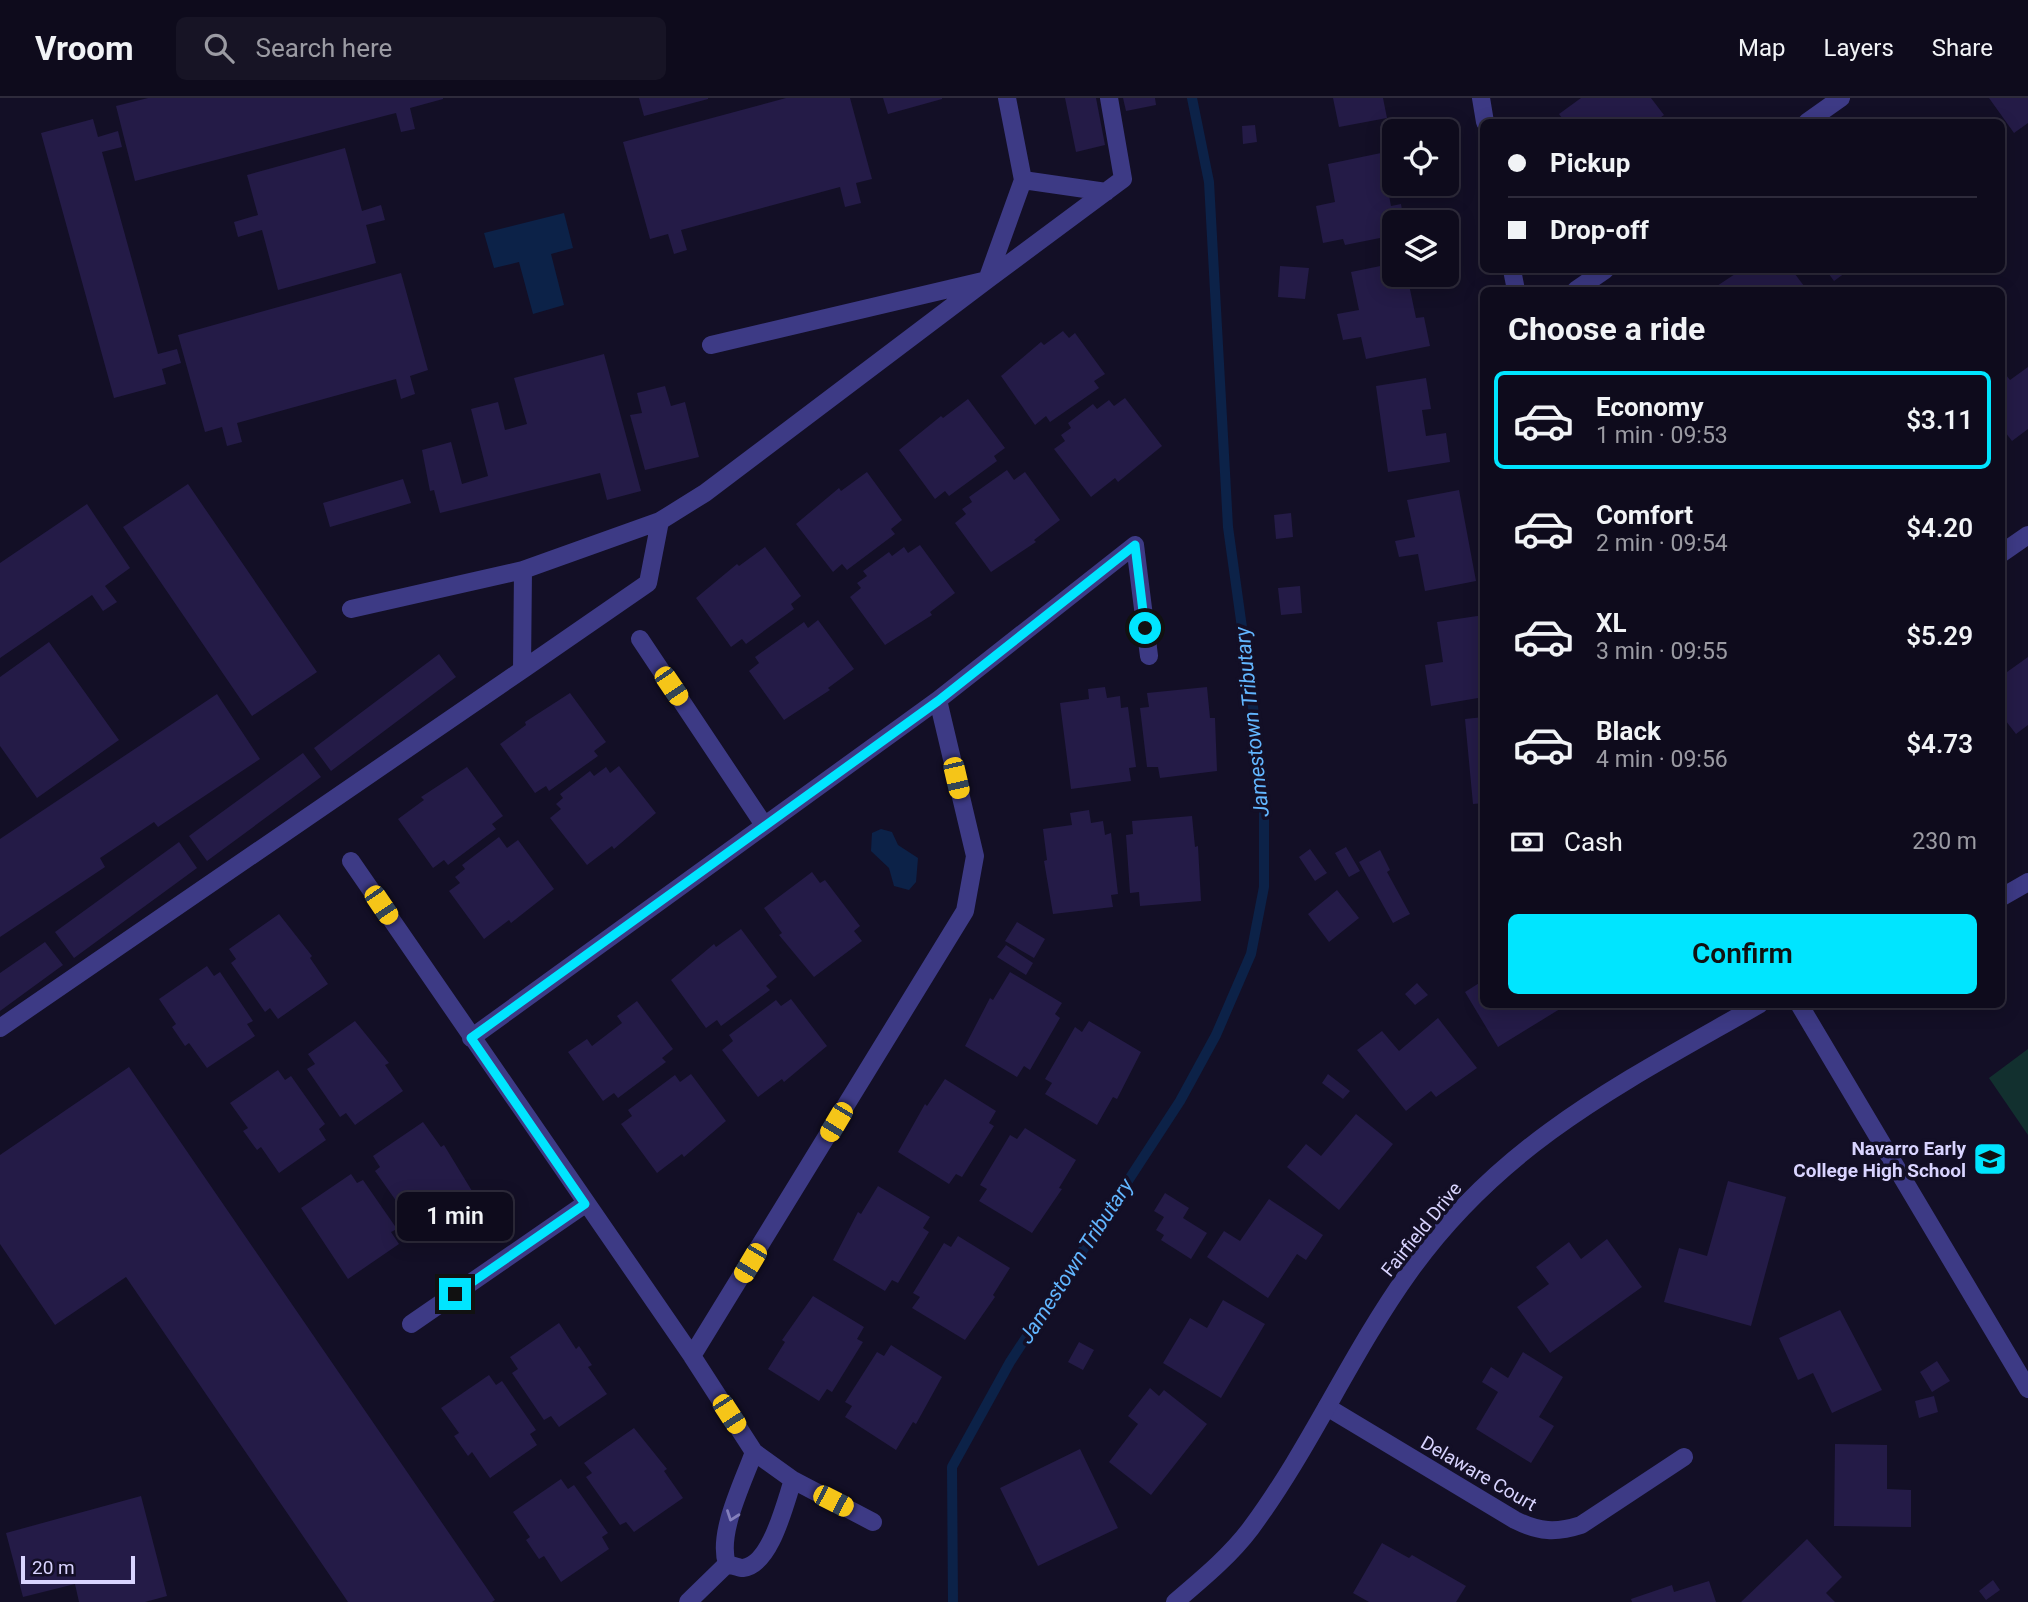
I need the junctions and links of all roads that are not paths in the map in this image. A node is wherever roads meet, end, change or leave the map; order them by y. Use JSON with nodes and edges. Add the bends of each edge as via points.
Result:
{"nodes":[{"id":1,"x":1007,"y":98,"type":"edge"},
{"id":2,"x":1109,"y":98,"type":"edge"},
{"id":3,"x":1481,"y":98,"type":"edge"},
{"id":4,"x":1841,"y":98,"type":"edge"},
{"id":5,"x":1484,"y":119,"type":"edge"},
{"id":6,"x":1811,"y":119,"type":"edge"},
{"id":7,"x":1023,"y":180,"type":"junction"},
{"id":8,"x":1106,"y":192,"type":"junction"},
{"id":9,"x":1601,"y":273,"type":"edge"},
{"id":10,"x":987,"y":280,"type":"junction"},
{"id":11,"x":1580,"y":287,"type":"edge"},
{"id":12,"x":711,"y":345,"type":"dead end"},
{"id":13,"x":660,"y":521,"type":"junction"},
{"id":14,"x":2028,"y":534,"type":"edge"},
{"id":15,"x":2005,"y":551,"type":"edge"},
{"id":16,"x":523,"y":570,"type":"junction"},
{"id":17,"x":351,"y":609,"type":"dead end"},
{"id":18,"x":640,"y":639,"type":"dead end"},
{"id":19,"x":1149,"y":656,"type":"dead end"},
{"id":20,"x":522,"y":670,"type":"junction"},
{"id":21,"x":938,"y":701,"type":"junction"},
{"id":22,"x":764,"y":825,"type":"junction"},
{"id":23,"x":351,"y":861,"type":"dead end"},
{"id":24,"x":2028,"y":882,"type":"edge"},
{"id":25,"x":2005,"y":895,"type":"edge"},
{"id":26,"x":1753,"y":1008,"type":"edge"},
{"id":27,"x":1801,"y":1008,"type":"edge"},
{"id":28,"x":0,"y":1028,"type":"edge"},
{"id":29,"x":471,"y":1038,"type":"junction"},
{"id":30,"x":585,"y":1204,"type":"junction"},
{"id":31,"x":411,"y":1324,"type":"dead end"},
{"id":32,"x":692,"y":1356,"type":"junction"},
{"id":33,"x":2028,"y":1389,"type":"edge"},
{"id":34,"x":1327,"y":1407,"type":"junction"},
{"id":35,"x":754,"y":1452,"type":"junction"},
{"id":36,"x":1684,"y":1457,"type":"dead end"},
{"id":37,"x":793,"y":1480,"type":"junction"},
{"id":38,"x":873,"y":1522,"type":"dead end"},
{"id":39,"x":727,"y":1564,"type":"junction"},
{"id":40,"x":688,"y":1602,"type":"edge"},
{"id":41,"x":1175,"y":1602,"type":"edge"}],
"edges":[{"from":1,"to":7,"type":"street"},
{"from":2,"to":8,"type":"street","via":[[1124,180]]},
{"from":3,"to":5,"type":"street"},
{"from":4,"to":6,"type":"street"},
{"from":7,"to":8,"type":"street"},
{"from":7,"to":10,"type":"street"},
{"from":8,"to":10,"type":"street"},
{"from":9,"to":11,"type":"street"},
{"from":10,"to":12,"type":"street"},
{"from":10,"to":13,"type":"street","via":[[705,493]]},
{"from":13,"to":16,"type":"street"},
{"from":13,"to":20,"type":"street","via":[[648,583]]},
{"from":14,"to":15,"type":"street"},
{"from":16,"to":17,"type":"street"},
{"from":16,"to":20,"type":"street"},
{"from":18,"to":22,"type":"street"},
{"from":19,"to":21,"type":"street","via":[[1135,545]]},
{"from":20,"to":28,"type":"street"},
{"from":21,"to":22,"type":"street"},
{"from":21,"to":32,"type":"street","via":[[975,856],[965,911]]},
{"from":22,"to":29,"type":"street"},
{"from":23,"to":29,"type":"street"},
{"from":24,"to":25,"type":"street"},
{"from":26,"to":34,"type":"street","name":"Fairfield Drive","via":[[1591,1101],[1490,1178],[1409,1272]]},
{"from":27,"to":33,"type":"street"},
{"from":29,"to":30,"type":"street"},
{"from":30,"to":31,"type":"street"},
{"from":30,"to":32,"type":"street"},
{"from":32,"to":35,"type":"street"},
{"from":34,"to":36,"type":"street","name":"Delaware Court","via":[[1515,1520],[1546,1531],[1581,1525]]},
{"from":34,"to":41,"type":"street","name":"Fairfield Drive","via":[[1250,1530]]},
{"from":35,"to":37,"type":"street"},
{"from":35,"to":39,"type":"street","one_way":true,"via":[[725,1535]]},
{"from":37,"to":38,"type":"street"},
{"from":37,"to":39,"type":"street","via":[[761,1559],[743,1568]]},
{"from":39,"to":40,"type":"street"}]}
